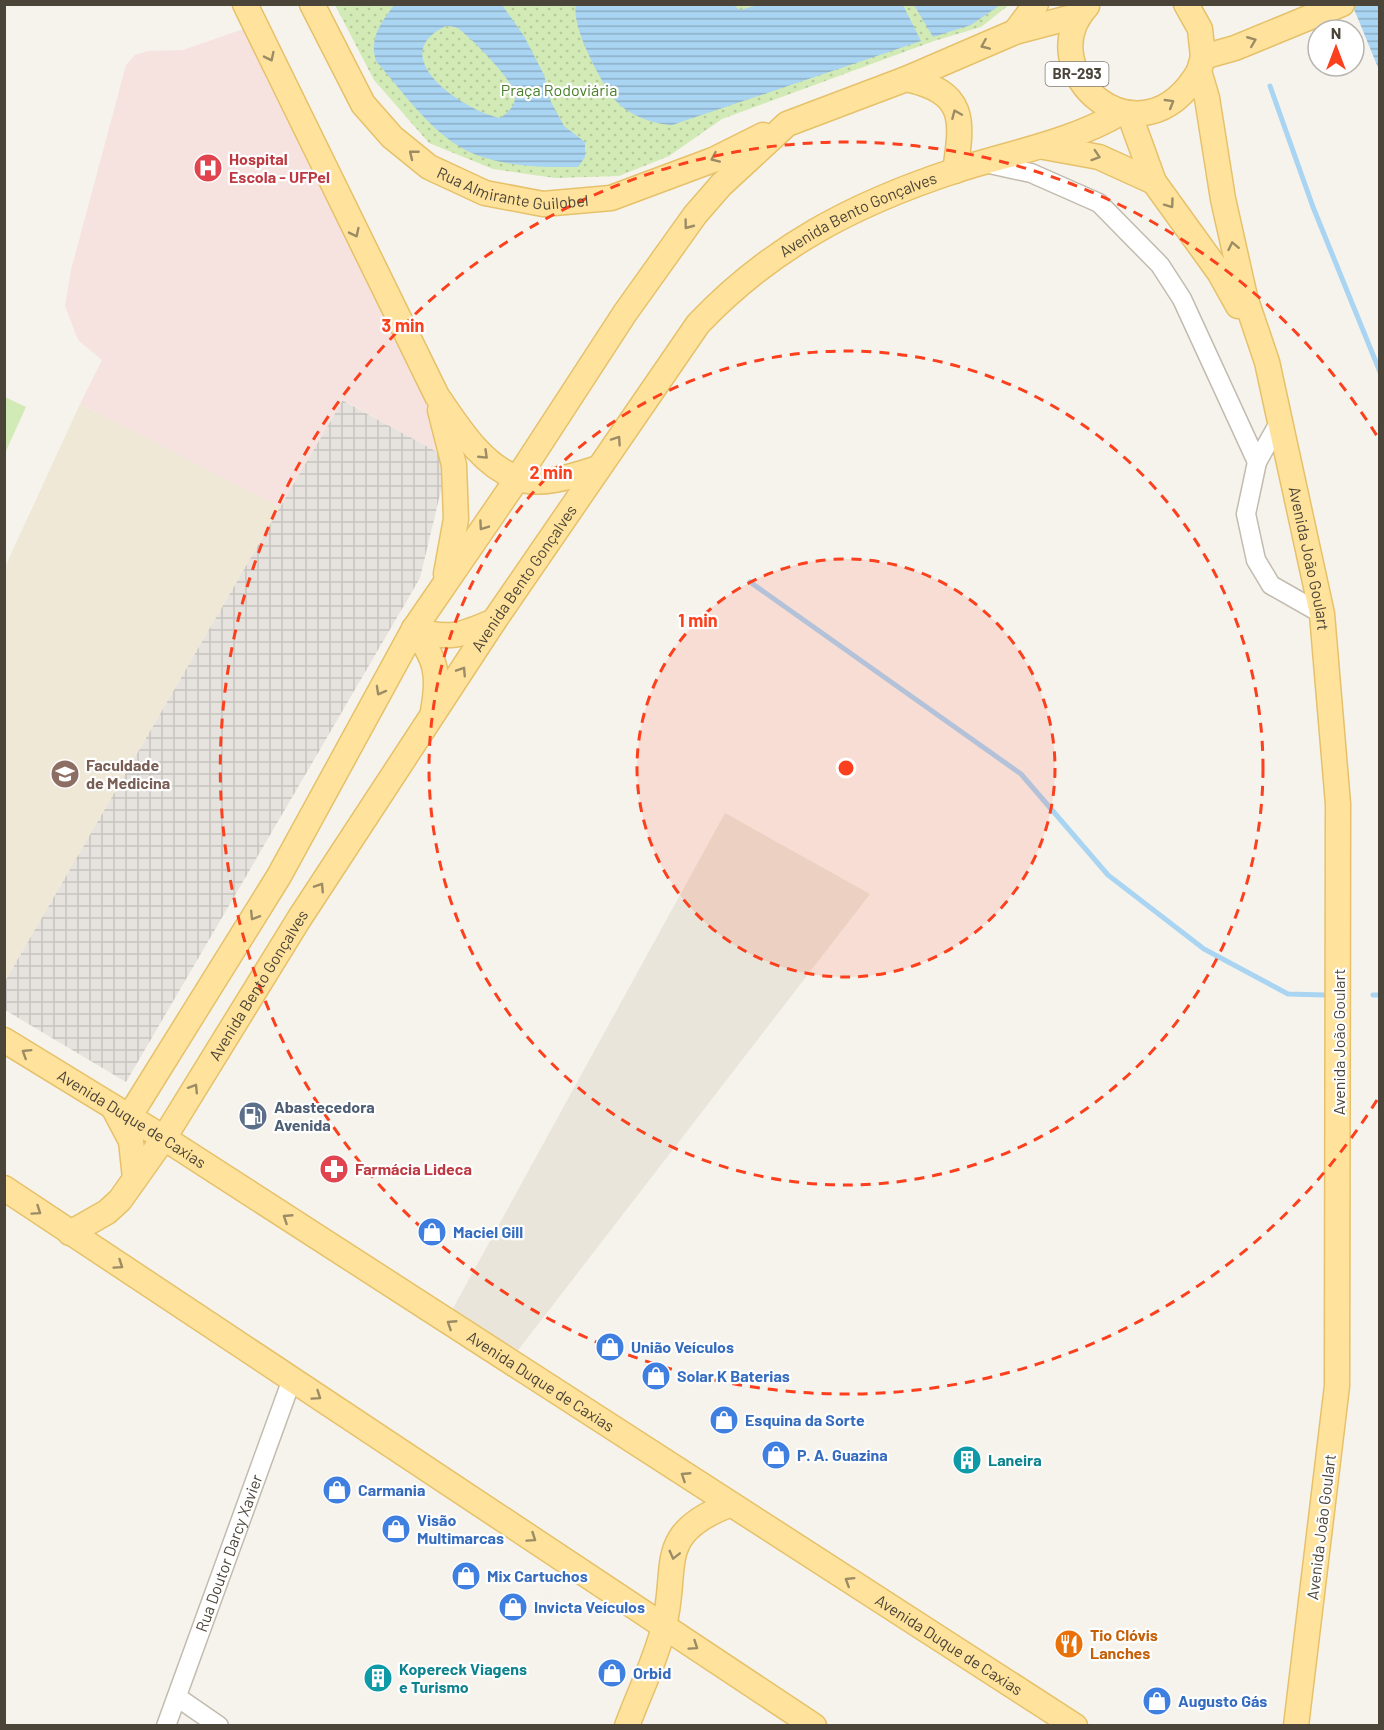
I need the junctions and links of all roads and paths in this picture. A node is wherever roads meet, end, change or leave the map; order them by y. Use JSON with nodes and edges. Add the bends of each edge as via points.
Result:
{"nodes":[{"id":1,"x":245,"y":4,"type":"edge"},
{"id":2,"x":312,"y":4,"type":"edge"},
{"id":3,"x":1036,"y":4,"type":"edge"},
{"id":4,"x":1186,"y":4,"type":"edge"},
{"id":5,"x":1342,"y":4,"type":"edge"},
{"id":6,"x":1084,"y":8,"type":"edge"},
{"id":7,"x":1015,"y":32,"type":"junction"},
{"id":8,"x":1201,"y":64,"type":"junction"},
{"id":9,"x":906,"y":80,"type":"junction"},
{"id":10,"x":1125,"y":113,"type":"junction"},
{"id":11,"x":787,"y":124,"type":"junction"},
{"id":12,"x":1039,"y":146,"type":"junction"},
{"id":13,"x":985,"y":163,"type":"junction"},
{"id":14,"x":955,"y":171,"type":"junction"},
{"id":15,"x":1154,"y":182,"type":"junction"},
{"id":16,"x":1267,"y":362,"type":"junction"},
{"id":17,"x":437,"y":396,"type":"junction"},
{"id":18,"x":1279,"y":423,"type":"junction"},
{"id":19,"x":1257,"y":462,"type":"junction"},
{"id":20,"x":598,"y":468,"type":"junction"},
{"id":21,"x":517,"y":479,"type":"junction"},
{"id":22,"x":445,"y":580,"type":"junction"},
{"id":23,"x":1322,"y":614,"type":"junction"},
{"id":24,"x":494,"y":621,"type":"junction"},
{"id":25,"x":414,"y":629,"type":"junction"},
{"id":26,"x":432,"y":716,"type":"junction"},
{"id":27,"x":4,"y":1040,"type":"edge"},
{"id":28,"x":121,"y":1112,"type":"junction"},
{"id":29,"x":164,"y":1138,"type":"junction"},
{"id":30,"x":135,"y":1178,"type":"junction"},
{"id":31,"x":4,"y":1188,"type":"edge"},
{"id":32,"x":70,"y":1233,"type":"junction"},
{"id":33,"x":292,"y":1379,"type":"junction"},
{"id":34,"x":729,"y":1505,"type":"junction"},
{"id":35,"x":664,"y":1626,"type":"junction"},
{"id":36,"x":1304,"y":1680,"type":"junction"},
{"id":37,"x":177,"y":1697,"type":"junction"},
{"id":38,"x":1064,"y":1721,"type":"edge"},
{"id":39,"x":166,"y":1725,"type":"edge"},
{"id":40,"x":219,"y":1725,"type":"edge"},
{"id":41,"x":627,"y":1725,"type":"edge"},
{"id":42,"x":814,"y":1725,"type":"edge"},
{"id":43,"x":1288,"y":1725,"type":"edge"},
{"id":44,"x":1296,"y":1725,"type":"edge"}],
"edges":[{"from":1,"to":17,"type":"main road","one_way":true},
{"from":11,"to":2,"type":"main road","name":"Rua Almirante Guilobel","one_way":true,"via":[[713,160],[611,198],[543,204],[485,193],[429,167],[392,137],[363,104]]},
{"from":3,"to":7,"type":"main road"},
{"from":4,"to":8,"type":"main road","name":"Avenida João Goulart","via":[[1200,29]]},
{"from":8,"to":5,"type":"main road","one_way":true},
{"from":6,"to":7,"type":"main road"},
{"from":6,"to":10,"type":"main road","number":"BR-293","via":[[1072,38],[1076,70],[1082,85],[1100,102]]},
{"from":7,"to":9,"type":"main road","one_way":true},
{"from":10,"to":8,"type":"main road","name":"Avenida Bento Gonçalves","one_way":true,"via":[[1150,113],[1171,105],[1188,90]]},
{"from":16,"to":8,"type":"main road","name":"Avenida João Goulart","one_way":true,"via":[[1238,268]]},
{"from":9,"to":11,"type":"main road"},
{"from":14,"to":9,"type":"main road","one_way":true,"via":[[961,133],[959,115],[948,98],[930,84]]},
{"from":10,"to":12,"type":"main road","name":"Avenida Bento Gonçalves"},
{"from":10,"to":15,"type":"main road","name":"Avenida João Goulart"},
{"from":11,"to":21,"type":"main road","one_way":true,"via":[[721,184],[695,215],[625,313]]},
{"from":12,"to":13,"type":"main road","name":"Avenida Bento Gonçalves"},
{"from":12,"to":15,"type":"main road","one_way":true,"via":[[1099,157]]},
{"from":13,"to":14,"type":"main road","name":"Avenida Bento Gonçalves"},
{"from":13,"to":19,"type":"street","via":[[1031,173],[1099,203],[1160,265],[1182,299]]},
{"from":20,"to":14,"type":"main road","name":"Avenida Bento Gonçalves","one_way":true,"via":[[672,359],[728,292],[763,263],[809,234],[857,209]]},
{"from":15,"to":16,"type":"main road","name":"Avenida João Goulart","one_way":true,"via":[[1219,272]]},
{"from":16,"to":18,"type":"main road","name":"Avenida João Goulart"},
{"from":17,"to":21,"type":"main road","one_way":true,"via":[[482,454]]},
{"from":17,"to":22,"type":"main road","via":[[454,465],[456,519]]},
{"from":18,"to":19,"type":"street"},
{"from":18,"to":23,"type":"main road","name":"Avenida João Goulart"},
{"from":19,"to":23,"type":"street","via":[[1246,514],[1256,560],[1271,585]]},
{"from":20,"to":21,"type":"main road","via":[[550,479]]},
{"from":20,"to":24,"type":"main road","name":"Avenida Bento Gonçalves"},
{"from":21,"to":22,"type":"main road","one_way":true},
{"from":22,"to":25,"type":"main road"},
{"from":23,"to":36,"type":"main road","name":"Avenida João Goulart","via":[[1338,804],[1337,1386]]},
{"from":24,"to":25,"type":"main road","via":[[452,637]]},
{"from":26,"to":24,"type":"main road","name":"Avenida Bento Gonçalves","one_way":true},
{"from":25,"to":26,"type":"main road","via":[[435,664],[438,687]]},
{"from":25,"to":28,"type":"main road","one_way":true,"via":[[279,876]]},
{"from":29,"to":26,"type":"main road","name":"Avenida Bento Gonçalves","one_way":true,"via":[[299,919]]},
{"from":28,"to":27,"type":"main road","name":"Avenida Duque de Caxias","one_way":true},
{"from":28,"to":29,"type":"main road","name":"Avenida Duque de Caxias"},
{"from":28,"to":30,"type":"main road","via":[[131,1141]]},
{"from":29,"to":30,"type":"main road","name":"Avenida Bento Gonçalves"},
{"from":34,"to":29,"type":"main road","name":"Avenida Duque de Caxias","one_way":true},
{"from":30,"to":32,"type":"main road","name":"Avenida Bento Gonçalves","via":[[107,1212]]},
{"from":31,"to":32,"type":"main road","one_way":true},
{"from":32,"to":33,"type":"main road","one_way":true},
{"from":33,"to":35,"type":"main road","one_way":true},
{"from":33,"to":37,"type":"street","name":"Rua Doutor Darcy Xavier"},
{"from":34,"to":35,"type":"main road","one_way":true,"via":[[704,1514],[674,1550]]},
{"from":38,"to":34,"type":"main road","name":"Avenida Duque de Caxias","one_way":true},
{"from":35,"to":41,"type":"main road"},
{"from":35,"to":42,"type":"main road","one_way":true},
{"from":36,"to":43,"type":"main road"},
{"from":36,"to":44,"type":"main road","name":"Avenida João Goulart"},
{"from":37,"to":39,"type":"street","name":"Rua Doutor Darcy Xavier"},
{"from":37,"to":40,"type":"street"}]}
